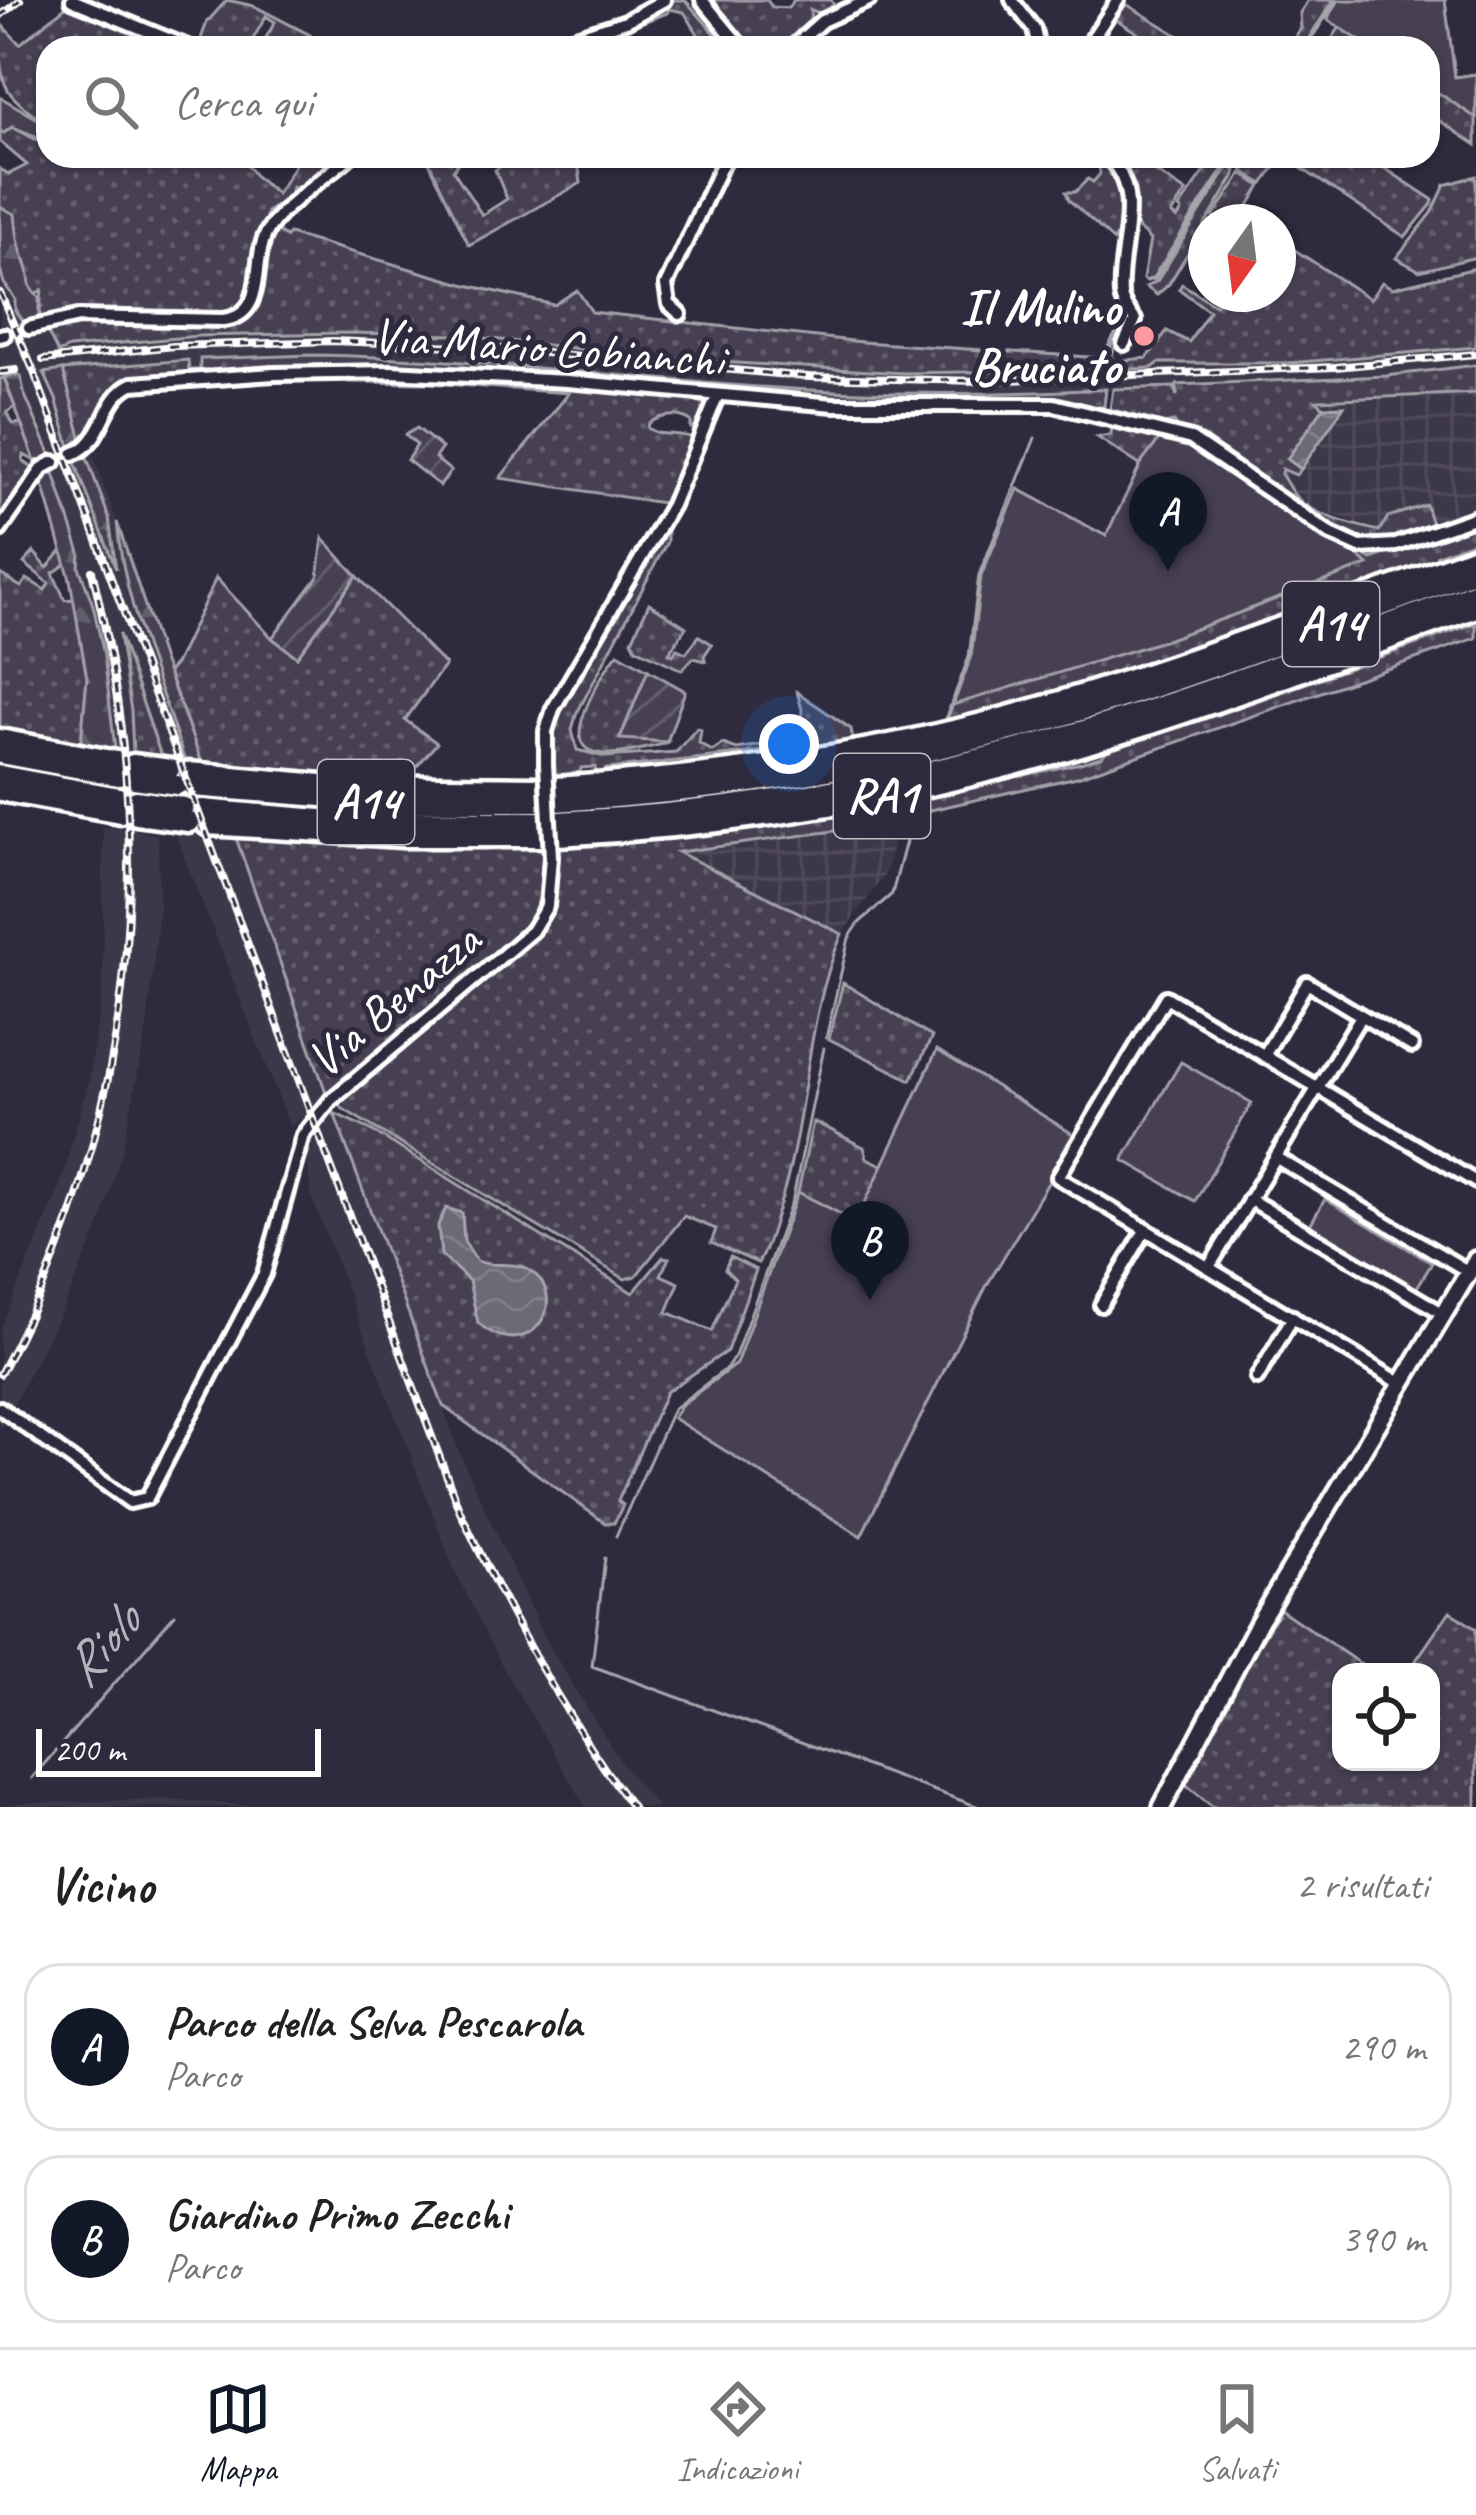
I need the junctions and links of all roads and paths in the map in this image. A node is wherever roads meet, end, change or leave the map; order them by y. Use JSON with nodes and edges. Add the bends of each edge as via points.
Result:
{"nodes":[{"id":1,"x":72,"y":0,"type":"edge"},
{"id":2,"x":664,"y":0,"type":"edge"},
{"id":3,"x":702,"y":0,"type":"edge"},
{"id":4,"x":869,"y":0,"type":"edge"},
{"id":5,"x":1012,"y":0,"type":"edge"},
{"id":6,"x":1118,"y":0,"type":"edge"},
{"id":7,"x":160,"y":36,"type":"edge"},
{"id":8,"x":579,"y":36,"type":"edge"},
{"id":9,"x":732,"y":36,"type":"edge"},
{"id":10,"x":805,"y":36,"type":"edge"},
{"id":11,"x":1036,"y":36,"type":"edge"},
{"id":12,"x":1094,"y":36,"type":"edge"},
{"id":13,"x":336,"y":168,"type":"edge"},
{"id":14,"x":720,"y":168,"type":"edge"},
{"id":15,"x":1116,"y":168,"type":"edge"},
{"id":16,"x":680,"y":314,"type":"dead end"},
{"id":17,"x":28,"y":328,"type":"tunnel mouth"},
{"id":18,"x":1124,"y":344,"type":"dead end"},
{"id":19,"x":717,"y":397,"type":"junction"},
{"id":20,"x":74,"y":454,"type":"dead end"},
{"id":21,"x":54,"y":461,"type":"dead end"},
{"id":22,"x":1476,"y":517,"type":"edge"},
{"id":23,"x":0,"y":530,"type":"edge"},
{"id":24,"x":1476,"y":556,"type":"edge"},
{"id":25,"x":1476,"y":572,"type":"edge"},
{"id":26,"x":1476,"y":592,"type":"edge"},
{"id":27,"x":1476,"y":608,"type":"edge"},
{"id":28,"x":0,"y":739,"type":"edge"},
{"id":29,"x":0,"y":754,"type":"edge"},
{"id":30,"x":126,"y":770,"type":"junction"},
{"id":31,"x":0,"y":775,"type":"edge"},
{"id":32,"x":0,"y":790,"type":"edge"},
{"id":33,"x":128,"y":806,"type":"junction"},
{"id":34,"x":549,"y":812,"type":"junction"},
{"id":35,"x":1361,"y":1016,"type":"junction"},
{"id":36,"x":1412,"y":1046,"type":"dead end"},
{"id":37,"x":1264,"y":1056,"type":"junction"},
{"id":38,"x":1318,"y":1088,"type":"junction"},
{"id":39,"x":1275,"y":1157,"type":"junction"},
{"id":40,"x":1476,"y":1182,"type":"edge"},
{"id":41,"x":1250,"y":1198,"type":"junction"},
{"id":42,"x":1146,"y":1229,"type":"junction"},
{"id":43,"x":1472,"y":1266,"type":"edge"},
{"id":44,"x":1209,"y":1267,"type":"junction"},
{"id":45,"x":1101,"y":1305,"type":"dead end"},
{"id":46,"x":1444,"y":1314,"type":"junction"},
{"id":47,"x":1293,"y":1317,"type":"junction"},
{"id":48,"x":1257,"y":1378,"type":"dead end"},
{"id":49,"x":1402,"y":1384,"type":"junction"},
{"id":50,"x":0,"y":1408,"type":"edge"},
{"id":51,"x":1162,"y":1807,"type":"edge"}],
"edges":[{"from":1,"to":7,"type":"street"},
{"from":2,"to":8,"type":"street"},
{"from":3,"to":9,"type":"street"},
{"from":4,"to":10,"type":"street"},
{"from":5,"to":11,"type":"street"},
{"from":6,"to":12,"type":"street"},
{"from":13,"to":17,"type":"street","via":[[271,226],[253,301],[236,318],[72,317]]},
{"from":14,"to":16,"type":"street","via":[[666,285]]},
{"from":15,"to":18,"type":"street","via":[[1128,194],[1121,297],[1135,320]]},
{"from":19,"to":20,"type":"street","name":"Via Mario Cobianchi","via":[[391,372],[167,380],[122,388],[91,444]]},
{"from":19,"to":22,"type":"street","name":"Via Mario Cobianchi","via":[[1054,405],[1106,417],[1191,439],[1353,545],[1386,547]]},
{"from":19,"to":50,"type":"street","name":"Via Benazza","bridge":true,"via":[[672,505],[553,709],[546,731],[547,906],[532,931],[331,1100],[303,1135],[264,1274],[147,1498],[130,1502]]},
{"from":21,"to":23,"type":"street"},
{"from":24,"to":34,"type":"highway","number":"RA1","via":[[1119,683],[943,733]]},
{"from":25,"to":34,"type":"highway","number":"A14","via":[[1145,690],[978,740],[778,780]]},
{"from":26,"to":34,"type":"highway","number":"A14","via":[[1118,719],[958,764],[739,805]]},
{"from":27,"to":34,"type":"highway","number":"RA1","via":[[1140,728],[974,776],[751,818]]},
{"from":28,"to":30,"type":"highway"},
{"from":29,"to":30,"type":"highway","number":"A14"},
{"from":30,"to":34,"type":"highway","number":"A14","via":[[377,802]]},
{"from":31,"to":33,"type":"highway"},
{"from":32,"to":33,"type":"highway","number":"RA1"},
{"from":33,"to":34,"type":"highway","number":"RA1","via":[[404,838]]},
{"from":35,"to":36,"type":"street"},
{"from":35,"to":37,"type":"street","via":[[1307,983]]},
{"from":35,"to":38,"type":"street"},
{"from":37,"to":38,"type":"street"},
{"from":37,"to":42,"type":"street","via":[[1166,998],[1058,1177]]},
{"from":38,"to":39,"type":"street"},
{"from":38,"to":40,"type":"street"},
{"from":39,"to":41,"type":"street"},
{"from":39,"to":43,"type":"street","via":[[1450,1261]]},
{"from":41,"to":44,"type":"street"},
{"from":41,"to":46,"type":"street"},
{"from":42,"to":44,"type":"street"},
{"from":42,"to":45,"type":"street"},
{"from":43,"to":46,"type":"street"},
{"from":44,"to":47,"type":"street"},
{"from":46,"to":49,"type":"street"},
{"from":47,"to":48,"type":"street"},
{"from":47,"to":49,"type":"street"},
{"from":49,"to":51,"type":"street","via":[[1258,1622]]}]}
